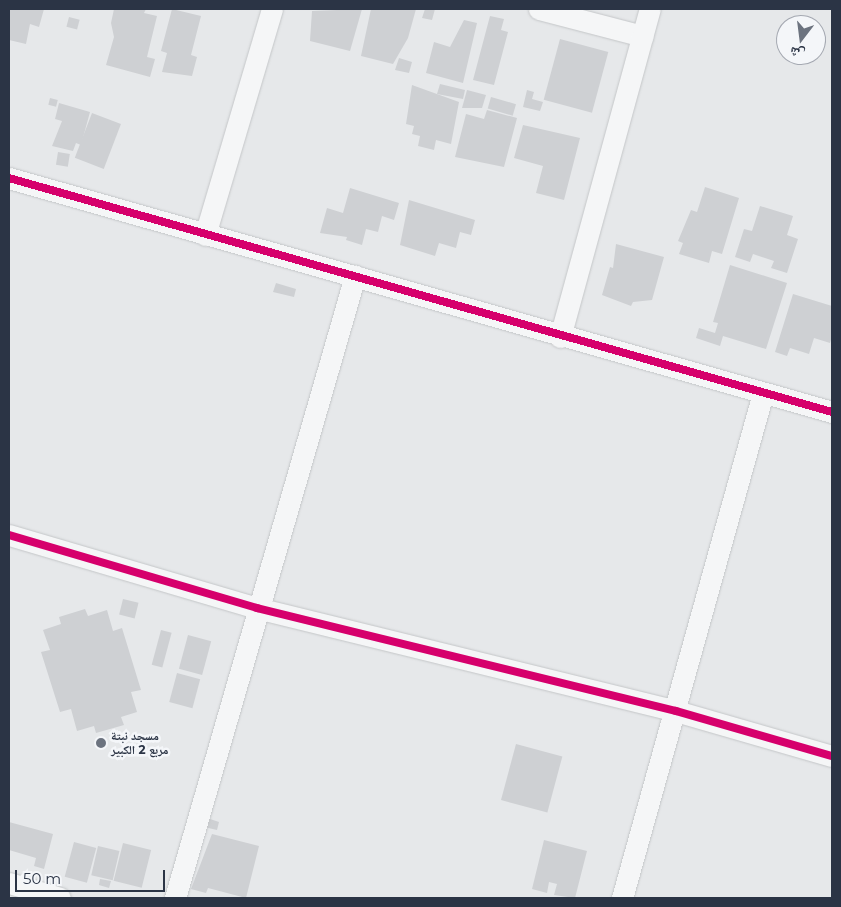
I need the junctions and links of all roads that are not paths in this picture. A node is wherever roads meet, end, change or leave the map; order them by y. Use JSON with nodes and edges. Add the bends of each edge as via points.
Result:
{"nodes":[{"id":1,"x":272,"y":9,"type":"edge"},
{"id":2,"x":539,"y":9,"type":"edge"},
{"id":3,"x":650,"y":9,"type":"edge"},
{"id":4,"x":643,"y":36,"type":"junction"},
{"id":5,"x":9,"y":178,"type":"edge"},
{"id":6,"x":205,"y":235,"type":"junction"},
{"id":7,"x":355,"y":276,"type":"junction"},
{"id":8,"x":560,"y":337,"type":"junction"},
{"id":9,"x":763,"y":393,"type":"junction"},
{"id":10,"x":832,"y":412,"type":"edge"},
{"id":11,"x":9,"y":535,"type":"edge"},
{"id":12,"x":257,"y":608,"type":"junction"},
{"id":13,"x":676,"y":711,"type":"junction"},
{"id":14,"x":832,"y":756,"type":"edge"},
{"id":15,"x":9,"y":883,"type":"edge"},
{"id":16,"x":60,"y":898,"type":"edge"},
{"id":17,"x":175,"y":898,"type":"edge"},
{"id":18,"x":622,"y":898,"type":"edge"}],
"edges":[{"from":1,"to":6,"type":"street"},
{"from":2,"to":4,"type":"street"},
{"from":3,"to":4,"type":"street"},
{"from":4,"to":8,"type":"street"},
{"from":5,"to":6,"type":"street"},
{"from":6,"to":7,"type":"street"},
{"from":7,"to":8,"type":"street"},
{"from":7,"to":12,"type":"street"},
{"from":8,"to":9,"type":"street"},
{"from":9,"to":10,"type":"street"},
{"from":9,"to":13,"type":"street"},
{"from":11,"to":12,"type":"street"},
{"from":12,"to":13,"type":"street"},
{"from":12,"to":17,"type":"street"},
{"from":13,"to":14,"type":"street"},
{"from":13,"to":18,"type":"street"},
{"from":15,"to":16,"type":"street"}]}
